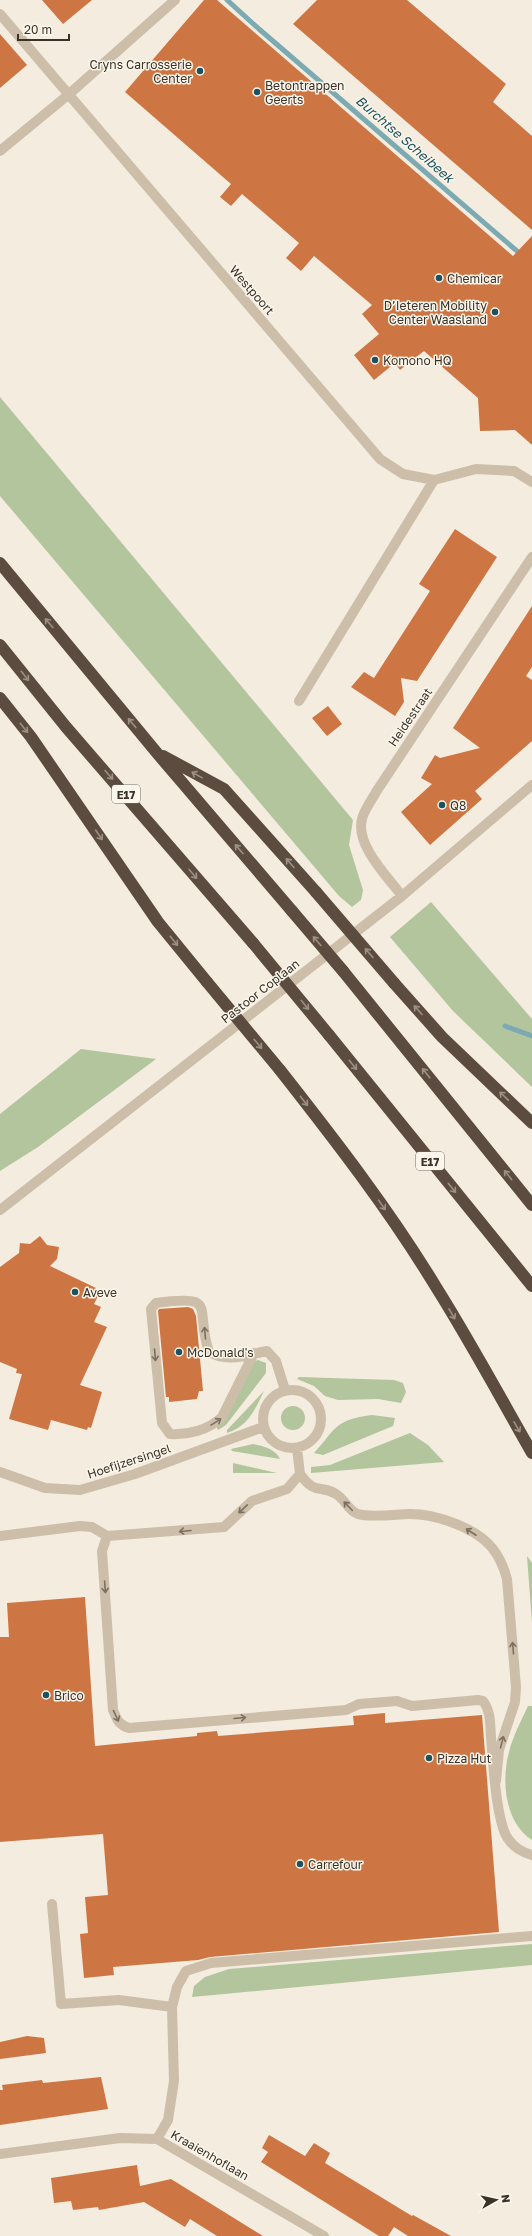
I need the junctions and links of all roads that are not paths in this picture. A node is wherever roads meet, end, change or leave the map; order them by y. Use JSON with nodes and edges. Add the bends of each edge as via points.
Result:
{"nodes":[{"id":1,"x":175,"y":0,"type":"edge"},
{"id":2,"x":0,"y":14,"type":"edge"},
{"id":3,"x":68,"y":95,"type":"junction"},
{"id":4,"x":0,"y":151,"type":"edge"},
{"id":5,"x":434,"y":480,"type":"junction"},
{"id":6,"x":532,"y":482,"type":"edge"},
{"id":7,"x":532,"y":557,"type":"edge"},
{"id":8,"x":0,"y":563,"type":"edge"},
{"id":9,"x":0,"y":645,"type":"edge"},
{"id":10,"x":0,"y":698,"type":"edge"},
{"id":11,"x":299,"y":701,"type":"dead end"},
{"id":12,"x":157,"y":753,"type":"junction"},
{"id":13,"x":532,"y":785,"type":"edge"},
{"id":14,"x":402,"y":896,"type":"junction"},
{"id":15,"x":532,"y":1123,"type":"edge"},
{"id":16,"x":532,"y":1205,"type":"edge"},
{"id":17,"x":0,"y":1210,"type":"edge"},
{"id":18,"x":532,"y":1286,"type":"edge"},
{"id":19,"x":254,"y":1353,"type":"junction"},
{"id":20,"x":285,"y":1390,"type":"junction"},
{"id":21,"x":263,"y":1428,"type":"junction"},
{"id":22,"x":297,"y":1448,"type":"junction"},
{"id":23,"x":532,"y":1453,"type":"edge"},
{"id":24,"x":0,"y":1472,"type":"edge"},
{"id":25,"x":300,"y":1474,"type":"junction"},
{"id":26,"x":0,"y":1536,"type":"edge"},
{"id":27,"x":107,"y":1536,"type":"junction"},
{"id":28,"x":496,"y":1781,"type":"junction"},
{"id":29,"x":532,"y":1855,"type":"edge"},
{"id":30,"x":52,"y":1904,"type":"dead end"},
{"id":31,"x":532,"y":1936,"type":"edge"},
{"id":32,"x":172,"y":2007,"type":"junction"},
{"id":33,"x":157,"y":2139,"type":"junction"},
{"id":34,"x":0,"y":2154,"type":"edge"},
{"id":35,"x":324,"y":2236,"type":"edge"}],
"edges":[{"from":1,"to":3,"type":"street"},
{"from":2,"to":3,"type":"street","name":"Westpoort"},
{"from":3,"to":4,"type":"street"},
{"from":3,"to":5,"type":"street","name":"Westpoort","via":[[380,459],[403,474]]},
{"from":5,"to":6,"type":"street","name":"Westpoort","via":[[476,469],[514,471]]},
{"from":5,"to":11,"type":"street"},
{"from":7,"to":14,"type":"street","name":"Heidestraat","via":[[376,792],[362,820],[362,839],[385,876]]},
{"from":12,"to":8,"type":"highway","one_way":true},
{"from":9,"to":18,"type":"highway","number":"E17","one_way":true,"bridge":true,"via":[[66,727],[253,943]]},
{"from":10,"to":23,"type":"highway","one_way":true,"bridge":true,"via":[[31,736],[158,922],[331,1135],[406,1240],[444,1300]]},
{"from":15,"to":12,"type":"highway","one_way":true,"bridge":true,"via":[[442,1037],[224,790]]},
{"from":16,"to":12,"type":"highway","one_way":true,"bridge":true,"via":[[370,1003]]},
{"from":13,"to":14,"type":"street","name":"Pastoor Coplaan"},
{"from":14,"to":17,"type":"street","name":"Pastoor Coplaan"},
{"from":19,"to":19,"type":"street","one_way":true,"via":[[227,1359],[217,1357],[209,1352],[203,1309],[196,1301],[186,1298],[156,1303],[151,1310],[159,1400],[162,1423],[170,1434],[192,1433],[217,1422],[222,1417]]},
{"from":19,"to":20,"type":"street","via":[[266,1351],[276,1361]]},
{"from":20,"to":21,"type":"street","via":[[272,1397],[264,1409]]},
{"from":20,"to":22,"type":"street","via":[[304,1392],[318,1405],[320,1414],[318,1432],[305,1445]]},
{"from":21,"to":22,"type":"street","via":[[273,1442],[280,1446]]},
{"from":21,"to":24,"type":"street","name":"Hoefijzersingel","via":[[135,1474],[80,1490],[45,1488]]},
{"from":22,"to":25,"type":"street"},
{"from":25,"to":27,"type":"street","one_way":true,"via":[[287,1489],[252,1501],[224,1528]]},
{"from":28,"to":25,"type":"street","one_way":true,"via":[[500,1750],[516,1702],[507,1579],[502,1563],[492,1548],[464,1527],[424,1514],[358,1514],[348,1508],[335,1493],[317,1490],[308,1485]]},
{"from":26,"to":27,"type":"street","via":[[80,1526],[92,1527]]},
{"from":27,"to":28,"type":"street","one_way":true,"via":[[102,1551],[113,1710],[122,1726],[129,1728],[339,1710],[360,1704],[397,1701],[412,1706],[478,1700],[483,1701],[489,1713]]},
{"from":28,"to":29,"type":"street","via":[[502,1828],[508,1840]]},
{"from":30,"to":32,"type":"street","via":[[61,2004],[119,2000]]},
{"from":31,"to":32,"type":"street","via":[[211,1963],[186,1971],[177,1987]]},
{"from":32,"to":33,"type":"street","via":[[174,2081],[168,2120]]},
{"from":33,"to":34,"type":"street","name":"Kraaienhoflaan","via":[[120,2138]]},
{"from":33,"to":35,"type":"street","name":"Kraaienhoflaan"}]}
